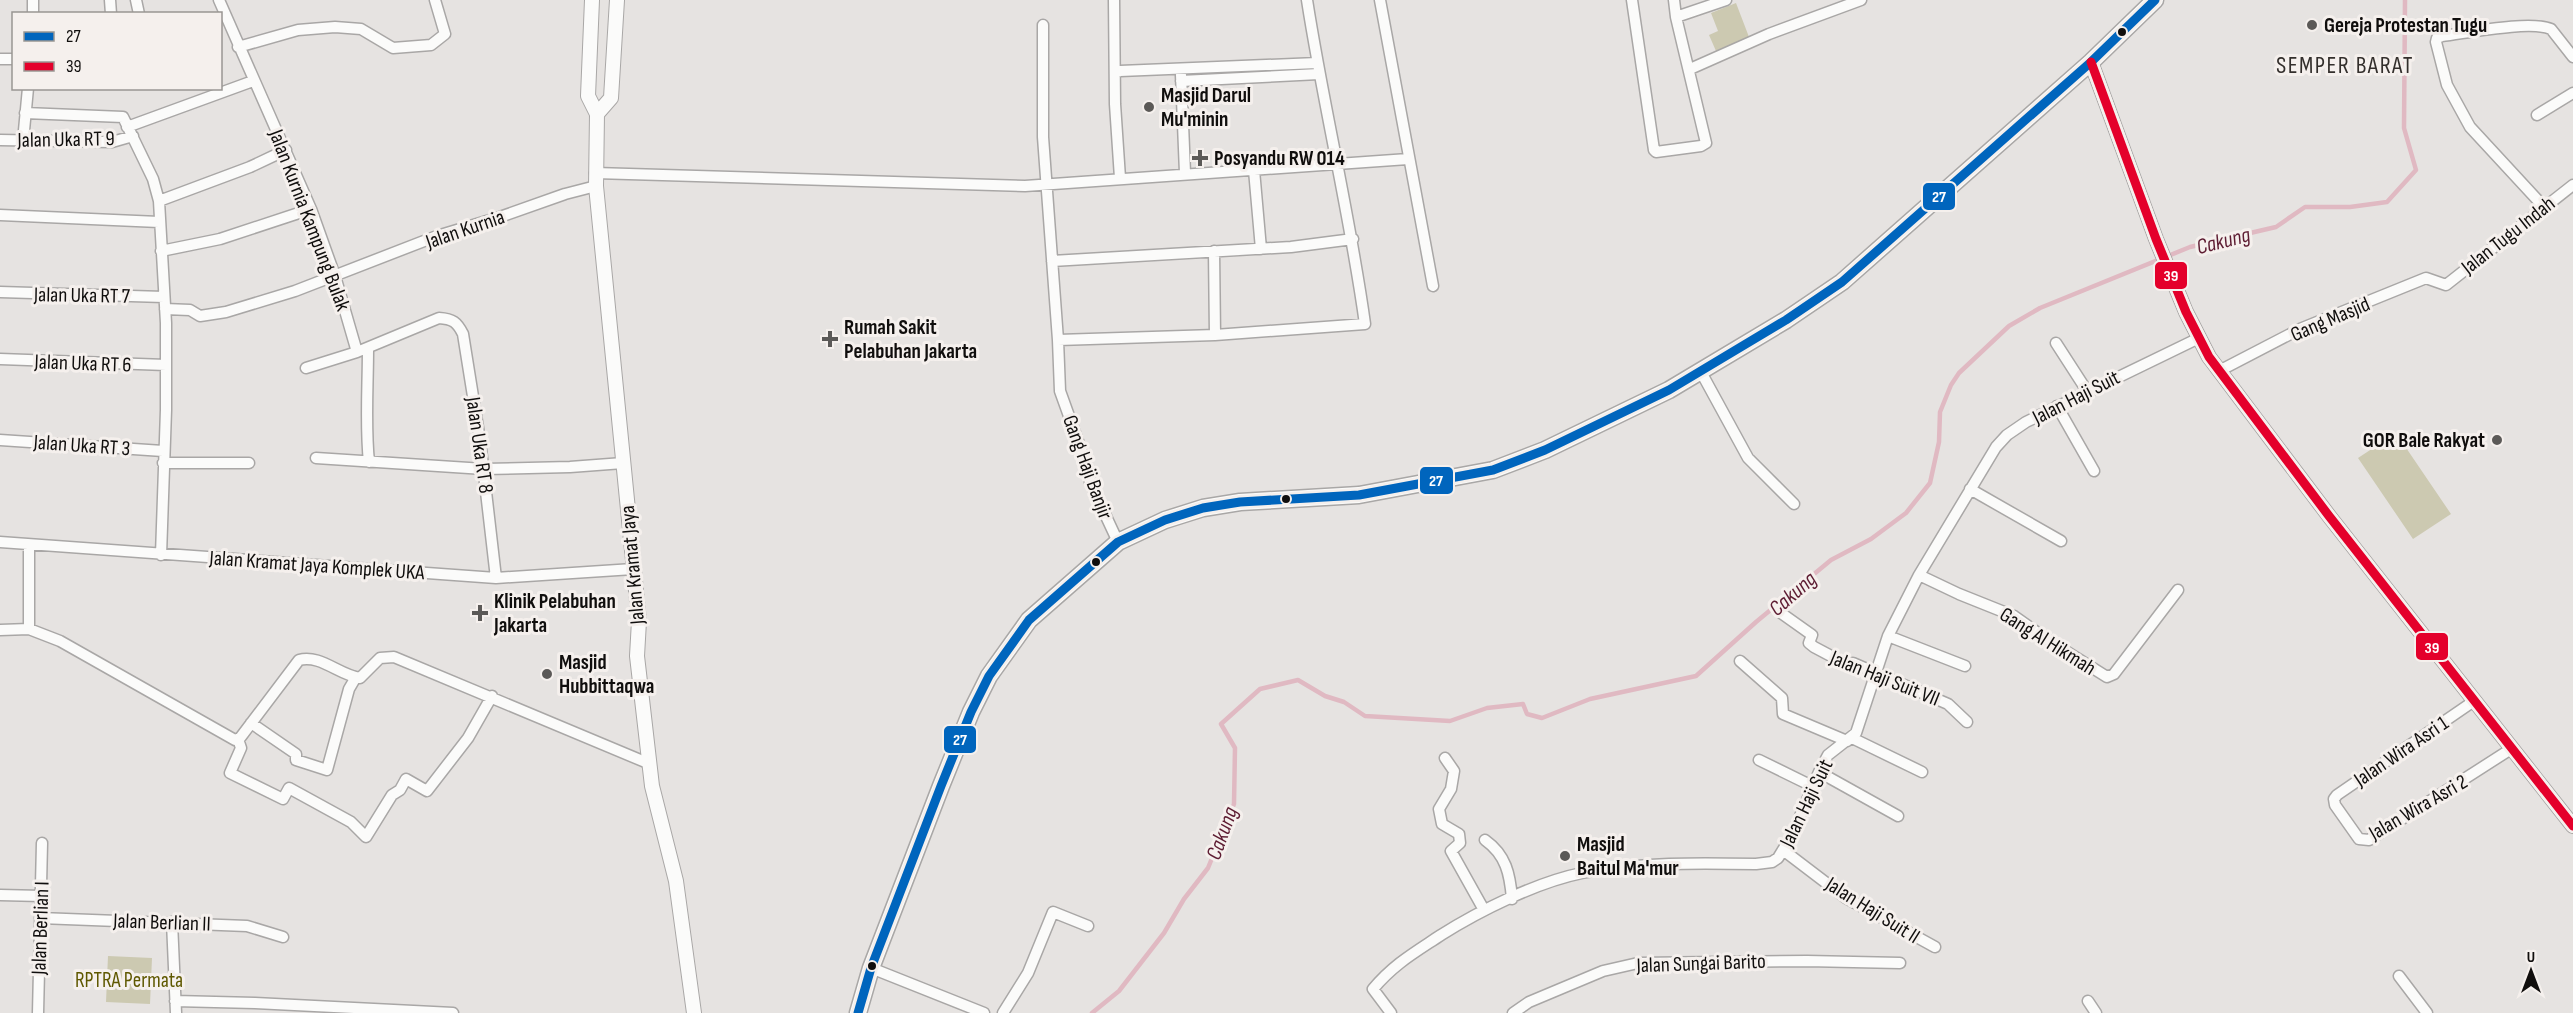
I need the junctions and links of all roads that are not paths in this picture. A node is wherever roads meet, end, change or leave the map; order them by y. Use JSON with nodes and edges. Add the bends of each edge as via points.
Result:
{"nodes":[{"id":1,"x":435,"y":0,"type":"edge"},
{"id":2,"x":592,"y":0,"type":"edge"},
{"id":3,"x":617,"y":0,"type":"edge"},
{"id":4,"x":1114,"y":0,"type":"edge"},
{"id":5,"x":1307,"y":0,"type":"edge"},
{"id":6,"x":1380,"y":0,"type":"edge"},
{"id":7,"x":1632,"y":0,"type":"edge"},
{"id":8,"x":1674,"y":0,"type":"edge"},
{"id":9,"x":1726,"y":0,"type":"edge"},
{"id":10,"x":1861,"y":0,"type":"edge"},
{"id":11,"x":2155,"y":0,"type":"edge"},
{"id":12,"x":1676,"y":17,"type":"junction"},
{"id":13,"x":1043,"y":25,"type":"dead end"},
{"id":14,"x":225,"y":29,"type":"edge"},
{"id":15,"x":238,"y":47,"type":"junction"},
{"id":16,"x":2573,"y":57,"type":"edge"},
{"id":17,"x":2091,"y":62,"type":"junction"},
{"id":18,"x":1318,"y":69,"type":"junction"},
{"id":19,"x":1690,"y":69,"type":"junction"},
{"id":20,"x":1115,"y":73,"type":"junction"},
{"id":21,"x":1181,"y":75,"type":"junction"},
{"id":22,"x":254,"y":81,"type":"junction"},
{"id":23,"x":28,"y":90,"type":"edge"},
{"id":24,"x":2573,"y":93,"type":"edge"},
{"id":25,"x":25,"y":112,"type":"junction"},
{"id":26,"x":597,"y":114,"type":"junction"},
{"id":27,"x":2537,"y":115,"type":"dead end"},
{"id":28,"x":130,"y":132,"type":"junction"},
{"id":29,"x":0,"y":140,"type":"edge"},
{"id":30,"x":23,"y":141,"type":"junction"},
{"id":31,"x":285,"y":150,"type":"junction"},
{"id":32,"x":1408,"y":159,"type":"junction"},
{"id":33,"x":1336,"y":165,"type":"junction"},
{"id":34,"x":1254,"y":170,"type":"junction"},
{"id":35,"x":1185,"y":173,"type":"junction"},
{"id":36,"x":1120,"y":178,"type":"junction"},
{"id":37,"x":596,"y":180,"type":"junction"},
{"id":38,"x":1047,"y":185,"type":"junction"},
{"id":39,"x":2573,"y":185,"type":"edge"},
{"id":40,"x":159,"y":201,"type":"junction"},
{"id":41,"x":2544,"y":207,"type":"junction"},
{"id":42,"x":311,"y":209,"type":"junction"},
{"id":43,"x":0,"y":215,"type":"edge"},
{"id":44,"x":159,"y":222,"type":"junction"},
{"id":45,"x":1353,"y":240,"type":"junction"},
{"id":46,"x":1261,"y":249,"type":"junction"},
{"id":47,"x":161,"y":251,"type":"junction"},
{"id":48,"x":1214,"y":251,"type":"junction"},
{"id":49,"x":1052,"y":261,"type":"junction"},
{"id":50,"x":335,"y":276,"type":"junction"},
{"id":51,"x":2443,"y":285,"type":"joint"},
{"id":52,"x":1433,"y":286,"type":"dead end"},
{"id":53,"x":0,"y":292,"type":"edge"},
{"id":54,"x":164,"y":297,"type":"junction"},
{"id":55,"x":165,"y":309,"type":"junction"},
{"id":56,"x":1215,"y":335,"type":"junction"},
{"id":57,"x":2199,"y":338,"type":"junction"},
{"id":58,"x":1058,"y":340,"type":"junction"},
{"id":59,"x":2056,"y":343,"type":"dead end"},
{"id":60,"x":363,"y":351,"type":"junction"},
{"id":61,"x":0,"y":359,"type":"edge"},
{"id":62,"x":166,"y":365,"type":"junction"},
{"id":63,"x":306,"y":368,"type":"dead end"},
{"id":64,"x":2218,"y":371,"type":"junction"},
{"id":65,"x":1701,"y":372,"type":"junction"},
{"id":66,"x":2087,"y":391,"type":"junction"},
{"id":67,"x":2057,"y":406,"type":"junction"},
{"id":68,"x":0,"y":440,"type":"edge"},
{"id":69,"x":163,"y":451,"type":"junction"},
{"id":70,"x":316,"y":458,"type":"dead end"},
{"id":71,"x":369,"y":462,"type":"junction"},
{"id":72,"x":623,"y":463,"type":"junction"},
{"id":73,"x":163,"y":464,"type":"junction"},
{"id":74,"x":249,"y":464,"type":"dead end"},
{"id":75,"x":484,"y":469,"type":"junction"},
{"id":76,"x":2094,"y":471,"type":"dead end"},
{"id":77,"x":1970,"y":489,"type":"junction"},
{"id":78,"x":1794,"y":504,"type":"dead end"},
{"id":79,"x":2061,"y":541,"type":"dead end"},
{"id":80,"x":0,"y":542,"type":"edge"},
{"id":81,"x":1118,"y":542,"type":"junction"},
{"id":82,"x":30,"y":545,"type":"junction"},
{"id":83,"x":161,"y":555,"type":"junction"},
{"id":84,"x":633,"y":569,"type":"junction"},
{"id":85,"x":1919,"y":575,"type":"junction"},
{"id":86,"x":496,"y":578,"type":"junction"},
{"id":87,"x":2178,"y":590,"type":"dead end"},
{"id":88,"x":1781,"y":614,"type":"dead end"},
{"id":89,"x":29,"y":629,"type":"junction"},
{"id":90,"x":0,"y":630,"type":"edge"},
{"id":91,"x":1888,"y":636,"type":"junction"},
{"id":92,"x":1740,"y":661,"type":"dead end"},
{"id":93,"x":1965,"y":666,"type":"dead end"},
{"id":94,"x":1876,"y":675,"type":"junction"},
{"id":95,"x":356,"y":677,"type":"junction"},
{"id":96,"x":492,"y":696,"type":"junction"},
{"id":97,"x":2474,"y":701,"type":"junction"},
{"id":98,"x":1967,"y":722,"type":"dead end"},
{"id":99,"x":251,"y":723,"type":"junction"},
{"id":100,"x":238,"y":739,"type":"junction"},
{"id":101,"x":1850,"y":740,"type":"junction"},
{"id":102,"x":2511,"y":749,"type":"junction"},
{"id":103,"x":1445,"y":758,"type":"dead end"},
{"id":104,"x":1759,"y":760,"type":"dead end"},
{"id":105,"x":650,"y":764,"type":"junction"},
{"id":106,"x":1819,"y":772,"type":"junction"},
{"id":107,"x":1922,"y":772,"type":"dead end"},
{"id":108,"x":1812,"y":786,"type":"junction"},
{"id":109,"x":2335,"y":805,"type":"joint"},
{"id":110,"x":1898,"y":816,"type":"dead end"},
{"id":111,"x":2573,"y":826,"type":"edge"},
{"id":112,"x":1485,"y":840,"type":"dead end"},
{"id":113,"x":42,"y":843,"type":"dead end"},
{"id":114,"x":1783,"y":850,"type":"junction"},
{"id":115,"x":0,"y":895,"type":"edge"},
{"id":116,"x":42,"y":896,"type":"junction"},
{"id":117,"x":1512,"y":899,"type":"junction"},
{"id":118,"x":1484,"y":910,"type":"junction"},
{"id":119,"x":40,"y":918,"type":"junction"},
{"id":120,"x":172,"y":922,"type":"junction"},
{"id":121,"x":1088,"y":926,"type":"dead end"},
{"id":122,"x":283,"y":937,"type":"dead end"},
{"id":123,"x":1935,"y":947,"type":"dead end"},
{"id":124,"x":1900,"y":963,"type":"dead end"},
{"id":125,"x":871,"y":968,"type":"junction"},
{"id":126,"x":2399,"y":976,"type":"dead end"},
{"id":127,"x":176,"y":1001,"type":"junction"},
{"id":128,"x":2088,"y":1001,"type":"dead end"},
{"id":129,"x":255,"y":1008,"type":"edge"},
{"id":130,"x":323,"y":1010,"type":"edge"},
{"id":131,"x":384,"y":1011,"type":"edge"},
{"id":132,"x":38,"y":1013,"type":"edge"},
{"id":133,"x":176,"y":1013,"type":"edge"},
{"id":134,"x":447,"y":1013,"type":"edge"},
{"id":135,"x":694,"y":1013,"type":"edge"},
{"id":136,"x":858,"y":1013,"type":"edge"},
{"id":137,"x":984,"y":1013,"type":"edge"},
{"id":138,"x":1003,"y":1013,"type":"edge"},
{"id":139,"x":1391,"y":1013,"type":"edge"},
{"id":140,"x":1513,"y":1013,"type":"edge"},
{"id":141,"x":2096,"y":1013,"type":"edge"},
{"id":142,"x":2427,"y":1013,"type":"edge"}],
"edges":[{"from":1,"to":15,"type":"street","via":[[445,34],[431,45],[393,48],[361,29],[335,27],[298,30]]},
{"from":2,"to":26,"type":"street","name":"Jalan Kramat Jaya","via":[[588,96]]},
{"from":3,"to":26,"type":"street","name":"Jalan Kramat Jaya","via":[[611,98]]},
{"from":4,"to":20,"type":"street"},
{"from":5,"to":18,"type":"street"},
{"from":6,"to":32,"type":"street"},
{"from":7,"to":19,"type":"street","via":[[1655,151],[1706,143]]},
{"from":8,"to":12,"type":"street"},
{"from":9,"to":12,"type":"street"},
{"from":10,"to":19,"type":"street","via":[[1768,34]]},
{"from":11,"to":17,"type":"main road"},
{"from":12,"to":19,"type":"street"},
{"from":13,"to":38,"type":"street","name":"Gang Haji Banjir"},
{"from":14,"to":15,"type":"street","name":"Jalan Kurnia Kampung Bulak"},
{"from":15,"to":22,"type":"street","name":"Jalan Kurnia Kampung Bulak"},
{"from":16,"to":41,"type":"street","via":[[2551,29],[2528,26],[2437,38],[2436,42],[2447,85],[2470,127]]},
{"from":17,"to":57,"type":"street","via":[[2156,240]]},
{"from":17,"to":65,"type":"main road","via":[[1842,282]]},
{"from":18,"to":21,"type":"street"},
{"from":18,"to":33,"type":"street"},
{"from":20,"to":21,"type":"street"},
{"from":20,"to":36,"type":"street"},
{"from":21,"to":35,"type":"street"},
{"from":22,"to":28,"type":"street","name":"Jalan Uka RT 9"},
{"from":22,"to":31,"type":"street","name":"Jalan Kurnia Kampung Bulak"},
{"from":23,"to":25,"type":"street"},
{"from":24,"to":27,"type":"street"},
{"from":25,"to":28,"type":"street","via":[[123,117]]},
{"from":25,"to":30,"type":"street"},
{"from":26,"to":37,"type":"street","name":"Jalan Kramat Jaya"},
{"from":28,"to":30,"type":"street","name":"Jalan Uka RT 9","via":[[112,142]]},
{"from":28,"to":40,"type":"street"},
{"from":29,"to":30,"type":"street","name":"Jalan Uka RT 9"},
{"from":31,"to":40,"type":"street"},
{"from":31,"to":42,"type":"street","name":"Jalan Kurnia Kampung Bulak"},
{"from":32,"to":33,"type":"street","name":"Jalan Kurnia"},
{"from":32,"to":52,"type":"street"},
{"from":33,"to":34,"type":"street","name":"Jalan Kurnia"},
{"from":33,"to":45,"type":"street"},
{"from":34,"to":35,"type":"street","name":"Jalan Kurnia"},
{"from":34,"to":46,"type":"street"},
{"from":35,"to":36,"type":"street","name":"Jalan Kurnia"},
{"from":36,"to":38,"type":"street","name":"Jalan Kurnia"},
{"from":37,"to":38,"type":"street","name":"Jalan Kurnia"},
{"from":37,"to":50,"type":"street","name":"Jalan Kurnia"},
{"from":37,"to":72,"type":"street","name":"Jalan Kramat Jaya"},
{"from":38,"to":49,"type":"street","name":"Gang Haji Banjir"},
{"from":39,"to":41,"type":"street","name":"Jalan Tugu Indah"},
{"from":40,"to":44,"type":"street"},
{"from":41,"to":51,"type":"street","name":"Jalan Tugu Indah"},
{"from":42,"to":47,"type":"street","via":[[220,238]]},
{"from":42,"to":50,"type":"street","name":"Jalan Kurnia Kampung Bulak"},
{"from":43,"to":44,"type":"street"},
{"from":44,"to":47,"type":"street"},
{"from":45,"to":46,"type":"street"},
{"from":45,"to":56,"type":"street","via":[[1365,324]]},
{"from":46,"to":48,"type":"street"},
{"from":47,"to":54,"type":"street"},
{"from":48,"to":49,"type":"street"},
{"from":48,"to":56,"type":"street"},
{"from":49,"to":58,"type":"street","name":"Gang Haji Banjir"},
{"from":50,"to":55,"type":"street","name":"Jalan Kurnia","via":[[226,312],[200,316],[190,310]]},
{"from":50,"to":60,"type":"street","name":"Jalan Kurnia Kampung Bulak"},
{"from":51,"to":64,"type":"street","name":"Gang Masjid","via":[[2426,278],[2300,329]]},
{"from":53,"to":54,"type":"street","name":"Jalan Uka RT 7"},
{"from":54,"to":55,"type":"street"},
{"from":55,"to":62,"type":"street"},
{"from":56,"to":58,"type":"street"},
{"from":57,"to":64,"type":"street"},
{"from":57,"to":66,"type":"street","name":"Jalan Haji Suit"},
{"from":58,"to":81,"type":"street","name":"Gang Haji Banjir","via":[[1060,391],[1088,466],[1090,482]]},
{"from":59,"to":66,"type":"street"},
{"from":60,"to":63,"type":"street"},
{"from":60,"to":71,"type":"street","name":"Jalan Kurnia Kampung Bulak","via":[[369,399]]},
{"from":60,"to":75,"type":"street","name":"Jalan Uka RT 8","via":[[439,318],[458,322]]},
{"from":61,"to":62,"type":"street","name":"Jalan Uka RT 6"},
{"from":62,"to":69,"type":"street"},
{"from":64,"to":97,"type":"street"},
{"from":65,"to":78,"type":"street","via":[[1748,458]]},
{"from":65,"to":81,"type":"main road","via":[[1618,416],[1504,467],[1359,495],[1203,508]]},
{"from":66,"to":67,"type":"street","name":"Jalan Haji Suit"},
{"from":67,"to":76,"type":"street"},
{"from":67,"to":77,"type":"street","name":"Jalan Haji Suit","via":[[2007,435]]},
{"from":68,"to":69,"type":"street","name":"Jalan Uka RT 3"},
{"from":69,"to":73,"type":"street"},
{"from":70,"to":71,"type":"street"},
{"from":71,"to":75,"type":"street"},
{"from":72,"to":75,"type":"street"},
{"from":72,"to":84,"type":"street","name":"Jalan Kramat Jaya"},
{"from":73,"to":74,"type":"street"},
{"from":73,"to":83,"type":"street"},
{"from":75,"to":86,"type":"street","name":"Jalan Uka RT 8"},
{"from":77,"to":79,"type":"street"},
{"from":77,"to":85,"type":"street","name":"Jalan Haji Suit"},
{"from":80,"to":82,"type":"street","name":"Jalan Kramat Jaya Komplek UKA"},
{"from":81,"to":125,"type":"main road","via":[[1029,620],[989,676],[970,712]]},
{"from":82,"to":83,"type":"street","name":"Jalan Kramat Jaya Komplek UKA"},
{"from":82,"to":89,"type":"street"},
{"from":83,"to":86,"type":"street","name":"Jalan Kramat Jaya Komplek UKA"},
{"from":84,"to":86,"type":"street","name":"Jalan Kramat Jaya Komplek UKA"},
{"from":84,"to":105,"type":"street","name":"Jalan Kramat Jaya"},
{"from":85,"to":87,"type":"street","name":"Gang Al Hikmah","via":[[2006,611],[2107,677],[2114,674]]},
{"from":85,"to":91,"type":"street","name":"Jalan Haji Suit"},
{"from":88,"to":94,"type":"street","name":"Jalan Haji Suit VII","via":[[1812,635],[1809,644]]},
{"from":89,"to":90,"type":"street"},
{"from":89,"to":100,"type":"street","via":[[60,641]]},
{"from":91,"to":93,"type":"street"},
{"from":91,"to":94,"type":"street","name":"Jalan Haji Suit"},
{"from":92,"to":101,"type":"street","via":[[1782,698],[1783,714]]},
{"from":94,"to":98,"type":"street","name":"Jalan Haji Suit VII","via":[[1948,704]]},
{"from":94,"to":101,"type":"street","name":"Jalan Haji Suit","via":[[1859,726]]},
{"from":95,"to":96,"type":"street","via":[[363,676],[380,658],[394,657]]},
{"from":95,"to":99,"type":"street","via":[[315,659],[299,660]]},
{"from":95,"to":99,"type":"street","via":[[349,689],[327,770],[296,760],[296,754]]},
{"from":96,"to":100,"type":"street","via":[[468,738],[427,791],[406,779],[366,837],[351,822],[288,788],[283,799],[230,773],[241,748]]},
{"from":96,"to":105,"type":"street"},
{"from":97,"to":102,"type":"street"},
{"from":97,"to":109,"type":"street","name":"Jalan Wira Asri 1","via":[[2337,795]]},
{"from":99,"to":100,"type":"street"},
{"from":101,"to":106,"type":"street","name":"Jalan Haji Suit","via":[[1833,749]]},
{"from":101,"to":107,"type":"street"},
{"from":102,"to":109,"type":"street","name":"Jalan Wira Asri 2","via":[[2369,840],[2359,839]]},
{"from":102,"to":111,"type":"street"},
{"from":103,"to":118,"type":"street","via":[[1454,771],[1451,789],[1439,809],[1442,824],[1460,834],[1460,843],[1451,851]]},
{"from":104,"to":108,"type":"street"},
{"from":105,"to":135,"type":"street","name":"Jalan Kramat Jaya","via":[[676,880]]},
{"from":106,"to":108,"type":"street","name":"Jalan Haji Suit"},
{"from":106,"to":110,"type":"street"},
{"from":108,"to":114,"type":"street","name":"Jalan Haji Suit"},
{"from":112,"to":117,"type":"street","via":[[1501,854],[1509,872]]},
{"from":113,"to":116,"type":"street","name":"Jalan Berlian I"},
{"from":114,"to":117,"type":"street","name":"Jalan Haji Suit","via":[[1772,862],[1762,864],[1661,864],[1580,873]]},
{"from":114,"to":123,"type":"street","name":"Jalan Haji Suit II","via":[[1846,898]]},
{"from":115,"to":116,"type":"street"},
{"from":116,"to":119,"type":"street","name":"Jalan Berlian I"},
{"from":117,"to":118,"type":"street","name":"Jalan Haji Suit"},
{"from":118,"to":139,"type":"street","name":"Jalan Haji Suit","via":[[1392,967],[1373,989]]},
{"from":119,"to":120,"type":"street","name":"Jalan Berlian II"},
{"from":119,"to":132,"type":"street","name":"Jalan Berlian I"},
{"from":120,"to":122,"type":"street","name":"Jalan Berlian II","via":[[248,926]]},
{"from":120,"to":127,"type":"street"},
{"from":121,"to":138,"type":"street","via":[[1053,912],[1028,973]]},
{"from":124,"to":140,"type":"street","name":"Jalan Sungai Barito","via":[[1638,963],[1603,971],[1539,997]]},
{"from":125,"to":136,"type":"main road"},
{"from":125,"to":137,"type":"street"},
{"from":126,"to":142,"type":"street"},
{"from":127,"to":129,"type":"street"},
{"from":127,"to":133,"type":"street"},
{"from":128,"to":141,"type":"street"},
{"from":129,"to":130,"type":"street"},
{"from":130,"to":131,"type":"street"},
{"from":131,"to":134,"type":"street"}]}
